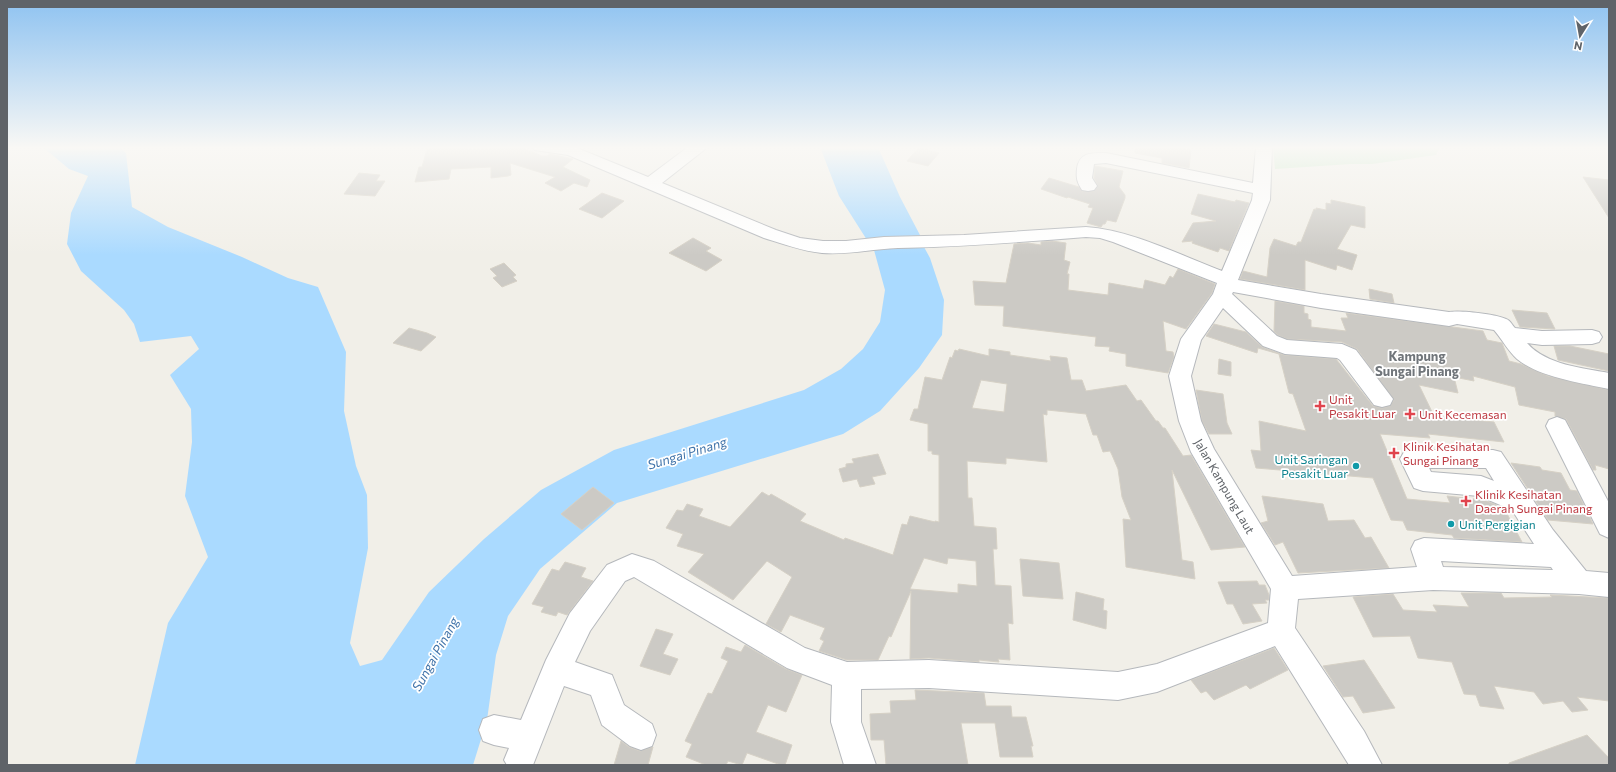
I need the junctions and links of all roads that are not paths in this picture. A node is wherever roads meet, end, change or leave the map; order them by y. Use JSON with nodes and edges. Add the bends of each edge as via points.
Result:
{"nodes":[{"id":1,"x":1087,"y":183,"type":"edge"},
{"id":2,"x":1228,"y":183,"type":"edge"},
{"id":3,"x":1262,"y":183,"type":"edge"},
{"id":4,"x":650,"y":184,"type":"edge"},
{"id":5,"x":1088,"y":186,"type":"dead end"},
{"id":6,"x":1262,"y":190,"type":"junction"},
{"id":7,"x":1225,"y":286,"type":"junction"},
{"id":8,"x":1509,"y":334,"type":"junction"},
{"id":9,"x":1592,"y":337,"type":"dead end"},
{"id":10,"x":1609,"y":381,"type":"edge"},
{"id":11,"x":1382,"y":399,"type":"dead end"},
{"id":12,"x":1557,"y":426,"type":"dead end"},
{"id":13,"x":1519,"y":502,"type":"dead end"},
{"id":14,"x":1609,"y":527,"type":"edge"},
{"id":15,"x":1557,"y":556,"type":"junction"},
{"id":16,"x":1433,"y":578,"type":"junction"},
{"id":17,"x":1579,"y":582,"type":"junction"},
{"id":18,"x":1609,"y":584,"type":"edge"},
{"id":19,"x":1285,"y":588,"type":"junction"},
{"id":20,"x":1281,"y":631,"type":"junction"},
{"id":21,"x":556,"y":670,"type":"junction"},
{"id":22,"x":847,"y":676,"type":"junction"},
{"id":23,"x":494,"y":730,"type":"dead end"},
{"id":24,"x":641,"y":735,"type":"dead end"},
{"id":25,"x":860,"y":765,"type":"edge"},
{"id":26,"x":1366,"y":765,"type":"edge"}],
"edges":[{"from":1,"to":5,"type":"street"},
{"from":2,"to":6,"type":"street"},
{"from":3,"to":6,"type":"street","name":"Jalan Kampung Laut"},
{"from":4,"to":7,"type":"street","via":[[770,234],[823,247],[1100,233],[1120,238]]},
{"from":6,"to":7,"type":"street","name":"Jalan Kampung Laut","via":[[1261,200]]},
{"from":7,"to":8,"type":"street","via":[[1449,319],[1457,317],[1500,324]]},
{"from":7,"to":11,"type":"street","via":[[1270,341],[1285,347],[1342,351],[1348,355]]},
{"from":7,"to":19,"type":"street","name":"Jalan Kampung Laut","via":[[1190,339],[1180,376],[1190,421],[1203,452]]},
{"from":8,"to":9,"type":"street","via":[[1542,338]]},
{"from":8,"to":10,"type":"street","via":[[1525,354],[1545,364],[1578,376]]},
{"from":12,"to":14,"type":"street"},
{"from":13,"to":15,"type":"street"},
{"from":15,"to":16,"type":"street","via":[[1424,549]]},
{"from":15,"to":17,"type":"street"},
{"from":16,"to":17,"type":"street"},
{"from":16,"to":19,"type":"street"},
{"from":17,"to":18,"type":"street"},
{"from":19,"to":20,"type":"street"},
{"from":20,"to":22,"type":"street","via":[[1157,678],[1118,686],[929,674]]},
{"from":20,"to":26,"type":"street"},
{"from":21,"to":22,"type":"street","via":[[580,622],[616,573],[632,565],[645,569],[797,659]]},
{"from":21,"to":23,"type":"street","via":[[524,749]]},
{"from":21,"to":24,"type":"street","via":[[602,685],[613,715]]},
{"from":22,"to":25,"type":"street","via":[[846,722]]}]}
